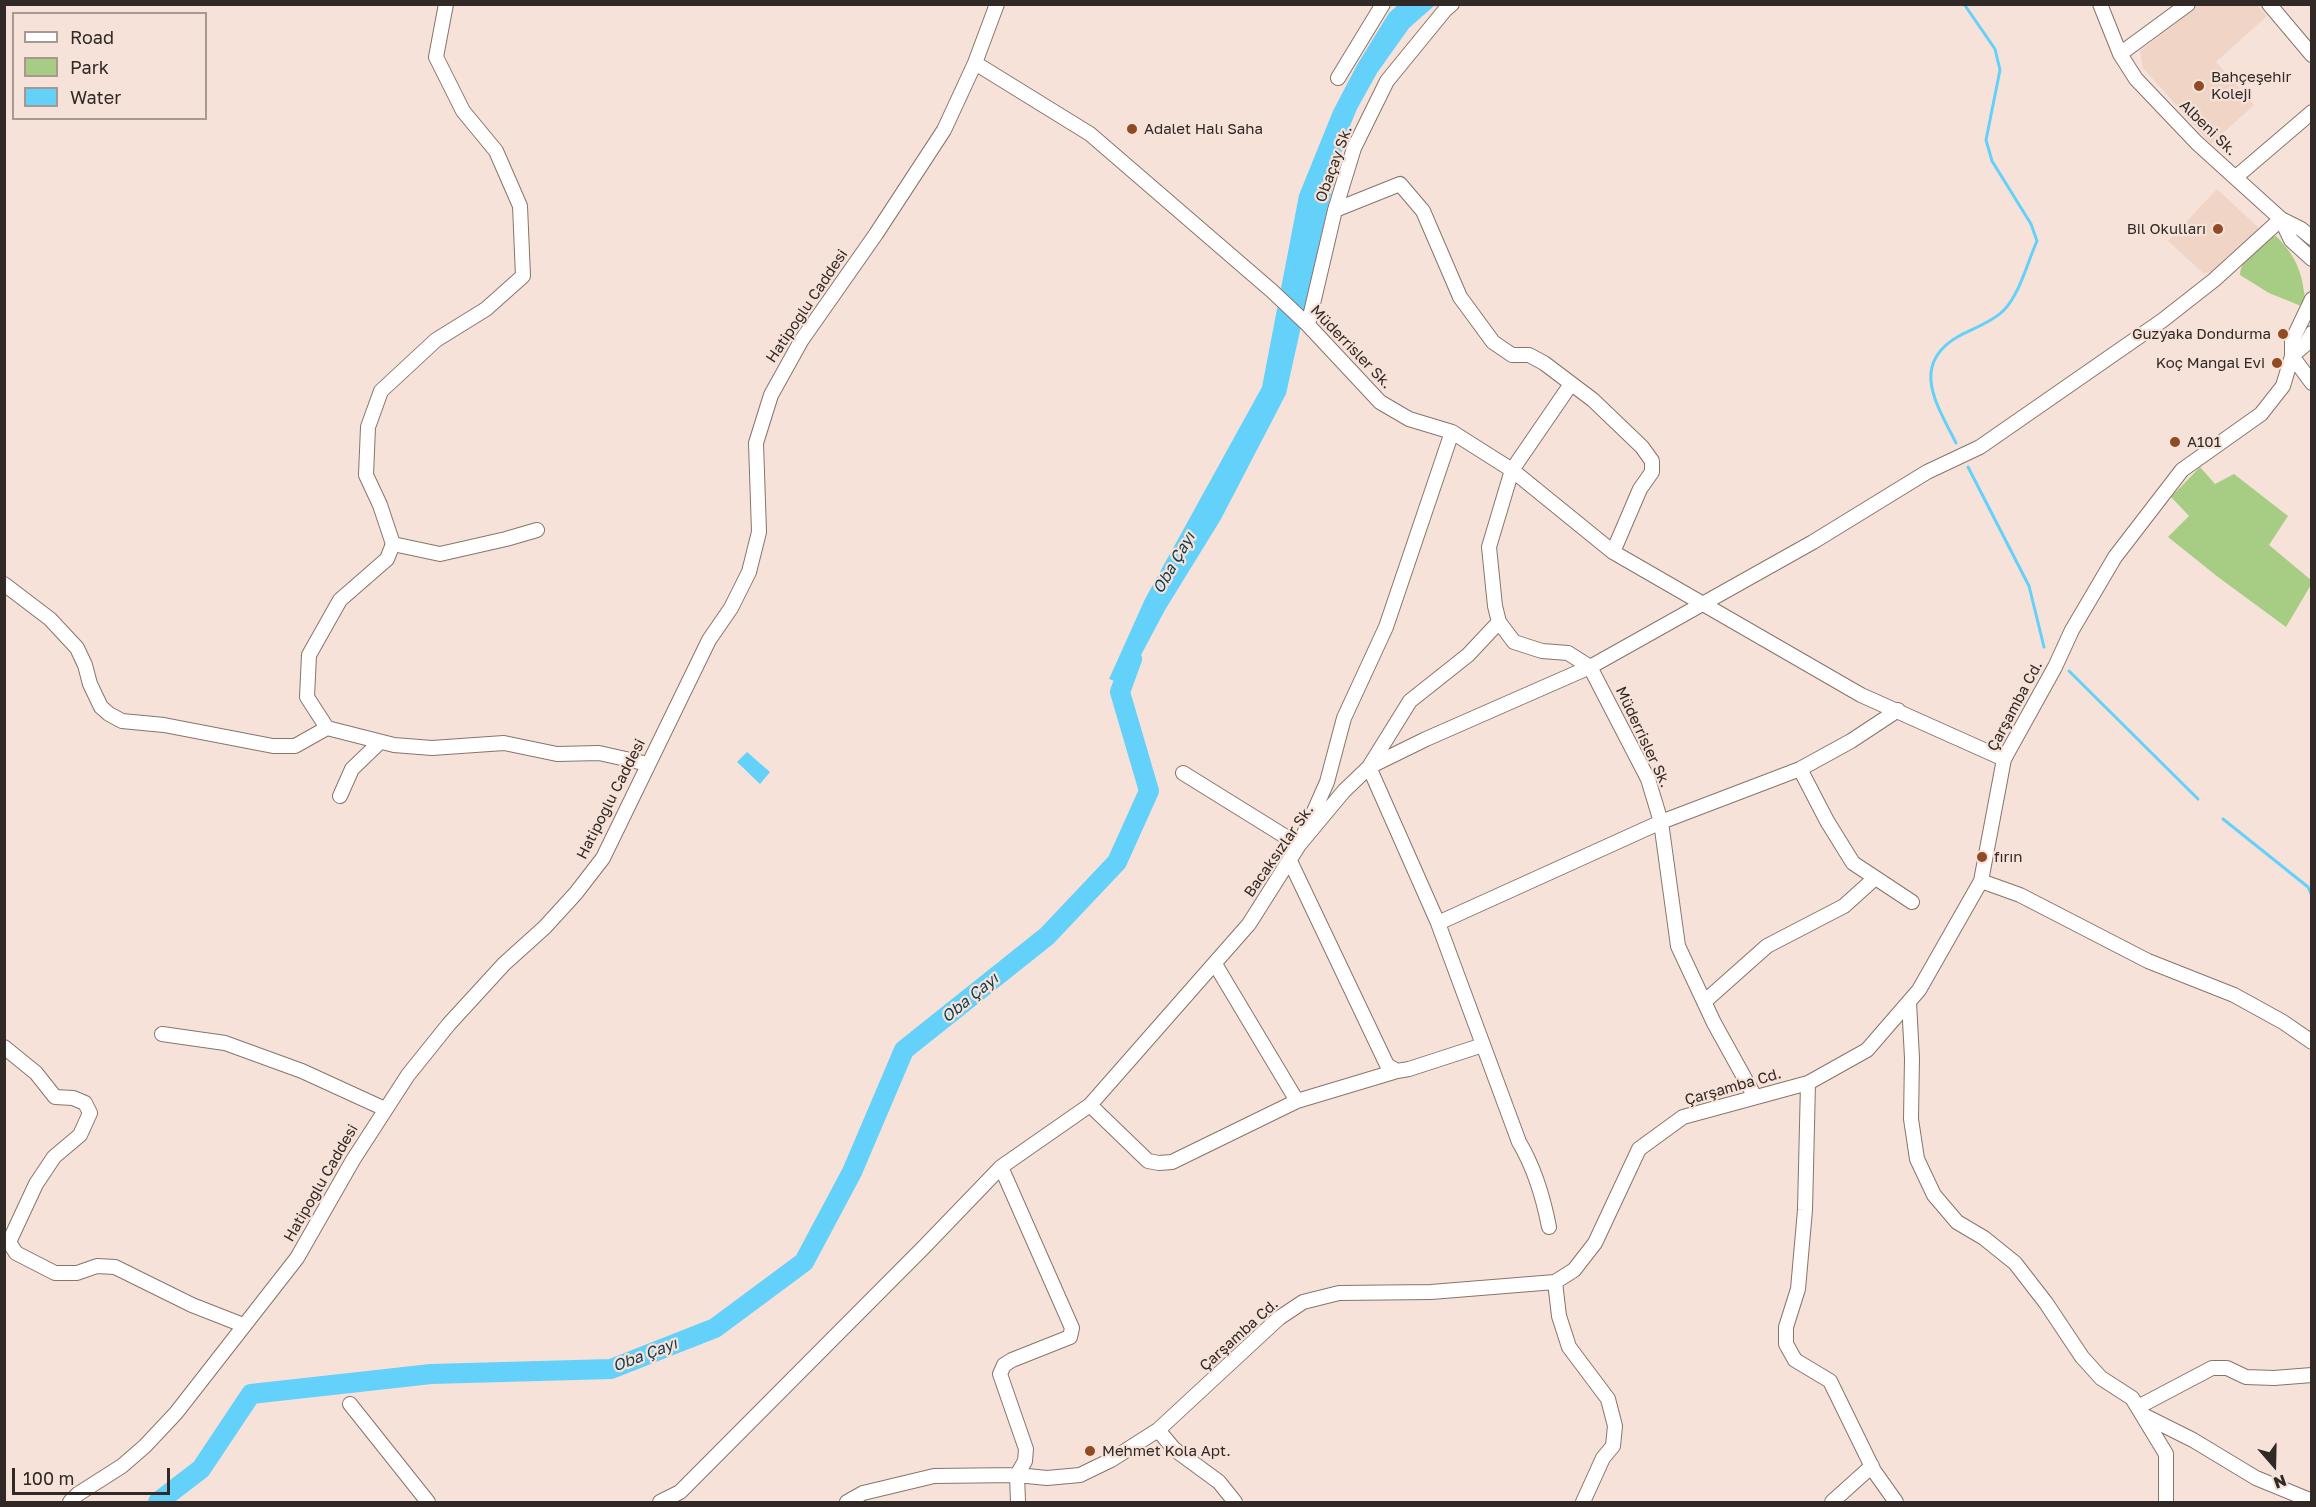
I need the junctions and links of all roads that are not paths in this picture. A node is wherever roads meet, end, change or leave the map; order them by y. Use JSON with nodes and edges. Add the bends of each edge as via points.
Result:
{"nodes":[{"id":1,"x":446,"y":4,"type":"edge"},
{"id":2,"x":997,"y":4,"type":"edge"},
{"id":3,"x":1383,"y":4,"type":"edge"},
{"id":4,"x":1452,"y":4,"type":"edge"},
{"id":5,"x":2100,"y":4,"type":"edge"},
{"id":6,"x":2188,"y":4,"type":"edge"},
{"id":7,"x":2269,"y":4,"type":"edge"},
{"id":8,"x":2120,"y":54,"type":"junction"},
{"id":9,"x":2312,"y":55,"type":"edge"},
{"id":10,"x":975,"y":63,"type":"junction"},
{"id":11,"x":1338,"y":78,"type":"dead end"},
{"id":12,"x":2312,"y":112,"type":"edge"},
{"id":13,"x":2236,"y":177,"type":"junction"},
{"id":14,"x":1335,"y":210,"type":"junction"},
{"id":15,"x":2281,"y":219,"type":"junction"},
{"id":16,"x":2312,"y":238,"type":"edge"},
{"id":17,"x":2312,"y":260,"type":"edge"},
{"id":18,"x":2312,"y":299,"type":"edge"},
{"id":19,"x":1308,"y":325,"type":"junction"},
{"id":20,"x":2312,"y":333,"type":"edge"},
{"id":21,"x":2292,"y":356,"type":"junction"},
{"id":22,"x":2312,"y":382,"type":"edge"},
{"id":23,"x":1571,"y":384,"type":"junction"},
{"id":24,"x":1452,"y":432,"type":"junction"},
{"id":25,"x":1512,"y":470,"type":"junction"},
{"id":26,"x":537,"y":530,"type":"dead end"},
{"id":27,"x":393,"y":544,"type":"junction"},
{"id":28,"x":1613,"y":552,"type":"junction"},
{"id":29,"x":4,"y":584,"type":"edge"},
{"id":30,"x":1704,"y":604,"type":"junction"},
{"id":31,"x":1499,"y":622,"type":"junction"},
{"id":32,"x":1590,"y":666,"type":"junction"},
{"id":33,"x":1898,"y":710,"type":"junction"},
{"id":34,"x":327,"y":728,"type":"junction"},
{"id":35,"x":380,"y":742,"type":"junction"},
{"id":36,"x":2004,"y":759,"type":"junction"},
{"id":37,"x":648,"y":764,"type":"junction"},
{"id":38,"x":1369,"y":767,"type":"junction"},
{"id":39,"x":1800,"y":769,"type":"junction"},
{"id":40,"x":1183,"y":773,"type":"dead end"},
{"id":41,"x":340,"y":796,"type":"dead end"},
{"id":42,"x":1661,"y":822,"type":"junction"},
{"id":43,"x":1299,"y":845,"type":"junction"},
{"id":44,"x":1290,"y":861,"type":"junction"},
{"id":45,"x":1874,"y":879,"type":"junction"},
{"id":46,"x":1981,"y":881,"type":"junction"},
{"id":47,"x":1912,"y":902,"type":"dead end"},
{"id":48,"x":1438,"y":923,"type":"junction"},
{"id":49,"x":1215,"y":964,"type":"junction"},
{"id":50,"x":1704,"y":1002,"type":"junction"},
{"id":51,"x":1909,"y":1002,"type":"junction"},
{"id":52,"x":162,"y":1034,"type":"dead end"},
{"id":53,"x":2312,"y":1042,"type":"edge"},
{"id":54,"x":1483,"y":1045,"type":"junction"},
{"id":55,"x":4,"y":1047,"type":"edge"},
{"id":56,"x":1397,"y":1071,"type":"junction"},
{"id":57,"x":1808,"y":1083,"type":"junction"},
{"id":58,"x":1755,"y":1097,"type":"junction"},
{"id":59,"x":1297,"y":1101,"type":"junction"},
{"id":60,"x":1090,"y":1105,"type":"junction"},
{"id":61,"x":385,"y":1109,"type":"junction"},
{"id":62,"x":1001,"y":1167,"type":"junction"},
{"id":63,"x":1549,"y":1227,"type":"dead end"},
{"id":64,"x":1555,"y":1282,"type":"junction"},
{"id":65,"x":243,"y":1325,"type":"junction"},
{"id":66,"x":2312,"y":1375,"type":"edge"},
{"id":67,"x":350,"y":1404,"type":"dead end"},
{"id":68,"x":2141,"y":1411,"type":"junction"},
{"id":69,"x":1158,"y":1430,"type":"junction"},
{"id":70,"x":1872,"y":1466,"type":"junction"},
{"id":71,"x":1017,"y":1475,"type":"junction"},
{"id":72,"x":2312,"y":1501,"type":"edge"},
{"id":73,"x":70,"y":1503,"type":"edge"},
{"id":74,"x":428,"y":1503,"type":"edge"},
{"id":75,"x":660,"y":1503,"type":"edge"},
{"id":76,"x":847,"y":1503,"type":"edge"},
{"id":77,"x":1018,"y":1503,"type":"edge"},
{"id":78,"x":1235,"y":1503,"type":"edge"},
{"id":79,"x":1583,"y":1503,"type":"edge"},
{"id":80,"x":1832,"y":1503,"type":"edge"},
{"id":81,"x":1896,"y":1503,"type":"edge"},
{"id":82,"x":2166,"y":1503,"type":"edge"}],
"edges":[{"from":1,"to":27,"type":"street","via":[[436,57],[463,111],[496,151],[520,206],[523,276],[486,309],[436,340],[381,391],[368,427],[366,475]]},
{"from":2,"to":10,"type":"street","name":"Hatipoğlu Caddesi"},
{"from":3,"to":11,"type":"street"},
{"from":4,"to":14,"type":"street","name":"Obaçay Sk.","via":[[1387,81],[1354,148]]},
{"from":5,"to":8,"type":"street","name":"Albeni Sk."},
{"from":6,"to":8,"type":"street"},
{"from":7,"to":9,"type":"street"},
{"from":8,"to":13,"type":"street","name":"Albeni Sk.","via":[[2136,79],[2197,144]]},
{"from":10,"to":19,"type":"street","name":"Müderrisler Sk.","via":[[1090,134]]},
{"from":10,"to":37,"type":"street","name":"Hatipoğlu Caddesi","via":[[944,130],[801,341],[771,395],[756,443],[759,532],[749,572],[709,640]]},
{"from":12,"to":13,"type":"street"},
{"from":13,"to":15,"type":"street","name":"Albeni Sk."},
{"from":14,"to":19,"type":"street","name":"Obaçay Sk."},
{"from":14,"to":23,"type":"street","via":[[1400,184],[1423,211],[1460,297],[1493,342],[1512,355],[1529,356],[1544,363]]},
{"from":15,"to":16,"type":"street","name":"Albeni Sk."},
{"from":15,"to":17,"type":"street","name":"Albeni Sk.","via":[[2291,240]]},
{"from":15,"to":30,"type":"street","via":[[2163,320],[1980,447],[1927,472]]},
{"from":18,"to":21,"type":"street","name":"Çarşamba Cd.","via":[[2292,341]]},
{"from":19,"to":24,"type":"street","name":"Müderrisler Sk.","via":[[1380,402],[1409,419]]},
{"from":20,"to":21,"type":"street","name":"Çarşamba Cd."},
{"from":21,"to":22,"type":"street"},
{"from":21,"to":36,"type":"street","name":"Çarşamba Cd.","via":[[2283,386],[2261,414],[2182,470],[2115,557]]},
{"from":23,"to":25,"type":"street"},
{"from":23,"to":28,"type":"street","via":[[1593,400],[1652,461],[1652,472],[1640,489]]},
{"from":24,"to":25,"type":"street","name":"Müderrisler Sk."},
{"from":24,"to":43,"type":"street","via":[[1386,627],[1344,718],[1327,782]]},
{"from":25,"to":28,"type":"street","name":"Müderrisler Sk."},
{"from":25,"to":31,"type":"street","via":[[1489,547]]},
{"from":26,"to":27,"type":"street","via":[[440,554]]},
{"from":27,"to":34,"type":"street","via":[[387,559],[340,600],[309,655],[307,697]]},
{"from":28,"to":30,"type":"street","name":"Müderrisler Sk."},
{"from":29,"to":34,"type":"street","via":[[50,619],[77,648],[101,707],[122,721],[273,746],[295,746]]},
{"from":30,"to":32,"type":"street"},
{"from":30,"to":33,"type":"street","name":"Müderrisler Sk.","via":[[1861,695]]},
{"from":31,"to":32,"type":"street","via":[[1514,642],[1542,651],[1569,653]]},
{"from":31,"to":38,"type":"street","name":"Bacaksızlar Sk.","via":[[1468,655],[1410,701]]},
{"from":32,"to":38,"type":"street"},
{"from":32,"to":42,"type":"street","name":"Müderrisler Sk.","via":[[1648,779]]},
{"from":33,"to":36,"type":"street","name":"Müderrisler Sk."},
{"from":33,"to":39,"type":"street"},
{"from":34,"to":35,"type":"street"},
{"from":35,"to":37,"type":"street","via":[[432,748],[504,743],[557,754],[599,753]]},
{"from":35,"to":41,"type":"street","via":[[352,769]]},
{"from":36,"to":46,"type":"street","name":"Çarşamba Cd."},
{"from":37,"to":61,"type":"street","name":"Hatipoğlu Caddesi","via":[[603,858],[545,927],[504,964],[449,1024]]},
{"from":38,"to":43,"type":"street","name":"Bacaksızlar Sk."},
{"from":38,"to":48,"type":"street"},
{"from":39,"to":42,"type":"street"},
{"from":39,"to":45,"type":"street","via":[[1852,863]]},
{"from":40,"to":43,"type":"street"},
{"from":42,"to":48,"type":"street"},
{"from":42,"to":50,"type":"street","name":"Müderrisler Sk.","via":[[1678,946]]},
{"from":43,"to":44,"type":"street","name":"Bacaksızlar Sk."},
{"from":44,"to":49,"type":"street","name":"Bacaksızlar Sk.","via":[[1249,924]]},
{"from":44,"to":56,"type":"street","via":[[1387,1065]]},
{"from":45,"to":47,"type":"street"},
{"from":45,"to":50,"type":"street","via":[[1844,906],[1767,946]]},
{"from":46,"to":51,"type":"street","name":"Çarşamba Cd."},
{"from":46,"to":53,"type":"street","via":[[2020,895],[2148,961],[2234,995]]},
{"from":48,"to":54,"type":"street"},
{"from":49,"to":59,"type":"street"},
{"from":49,"to":60,"type":"street","name":"Bacaksızlar Sk."},
{"from":50,"to":58,"type":"street","name":"Müderrisler Sk."},
{"from":51,"to":57,"type":"street","name":"Çarşamba Cd.","via":[[1867,1050]]},
{"from":51,"to":68,"type":"street","via":[[1911,1119],[1917,1159],[1934,1195],[1957,1222],[2015,1263],[2082,1357],[2101,1378],[2132,1398]]},
{"from":52,"to":61,"type":"street","via":[[225,1043],[302,1071]]},
{"from":54,"to":56,"type":"street"},
{"from":54,"to":63,"type":"street","via":[[1519,1142],[1532,1163]]},
{"from":55,"to":65,"type":"street","via":[[36,1073],[56,1097],[85,1103],[90,1113],[80,1135],[54,1157],[36,1184],[9,1242],[16,1253],[55,1273],[114,1267]]},
{"from":56,"to":59,"type":"street"},
{"from":57,"to":58,"type":"street","name":"Çarşamba Cd."},
{"from":57,"to":70,"type":"street","via":[[1805,1210],[1798,1289],[1786,1327],[1786,1344],[1795,1360],[1830,1381]]},
{"from":58,"to":64,"type":"street","name":"Çarşamba Cd.","via":[[1683,1117],[1639,1149],[1595,1243],[1574,1270]]},
{"from":59,"to":60,"type":"street","via":[[1172,1162],[1159,1163],[1148,1161]]},
{"from":60,"to":62,"type":"street","name":"Bacaksızlar Sk."},
{"from":61,"to":65,"type":"street","name":"Hatipoğlu Caddesi","via":[[297,1258]]},
{"from":62,"to":71,"type":"street","via":[[1072,1328],[1070,1336],[1012,1360],[1000,1374],[1026,1449]]},
{"from":62,"to":75,"type":"street","name":"Bacaksızlar Sk.","via":[[680,1492]]},
{"from":64,"to":69,"type":"street","name":"Çarşamba Cd.","via":[[1431,1292],[1339,1293],[1303,1302],[1279,1318]]},
{"from":64,"to":79,"type":"street","via":[[1559,1316],[1569,1347],[1608,1399],[1615,1426],[1613,1446],[1603,1458]]},
{"from":65,"to":73,"type":"street","name":"Hatipoğlu Caddesi","via":[[176,1413],[145,1446]]},
{"from":66,"to":68,"type":"street","via":[[2246,1377],[2227,1368],[2212,1368]]},
{"from":67,"to":74,"type":"street"},
{"from":68,"to":72,"type":"street","via":[[2256,1478]]},
{"from":68,"to":82,"type":"street","via":[[2166,1454]]},
{"from":69,"to":71,"type":"street","name":"Çarşamba Cd.","via":[[1111,1461],[1080,1475]]},
{"from":69,"to":78,"type":"street","via":[[1174,1449],[1219,1482]]},
{"from":70,"to":80,"type":"street"},
{"from":70,"to":81,"type":"street"},
{"from":71,"to":76,"type":"street","name":"Çarşamba Cd.","via":[[934,1476],[863,1493]]},
{"from":71,"to":77,"type":"street"}]}
